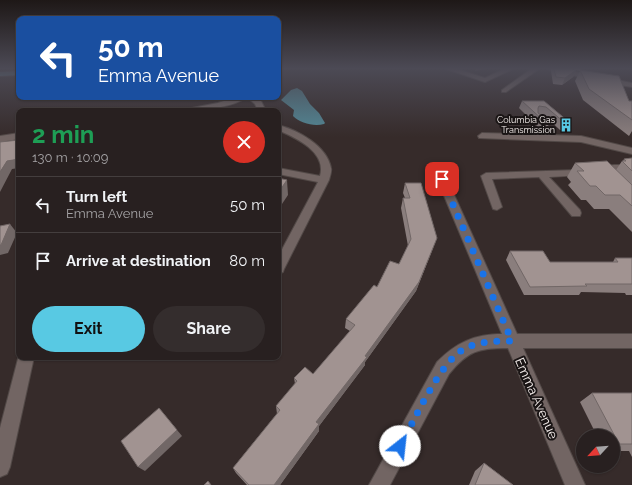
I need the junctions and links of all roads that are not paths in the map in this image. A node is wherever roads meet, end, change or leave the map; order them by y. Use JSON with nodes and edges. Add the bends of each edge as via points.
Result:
{"nodes":[{"id":1,"x":234,"y":100,"type":"edge"},
{"id":2,"x":254,"y":100,"type":"edge"},
{"id":3,"x":205,"y":108,"type":"edge"},
{"id":4,"x":260,"y":108,"type":"edge"},
{"id":5,"x":550,"y":127,"type":"edge"},
{"id":6,"x":281,"y":128,"type":"edge"},
{"id":7,"x":16,"y":136,"type":"edge"},
{"id":8,"x":482,"y":136,"type":"dead end"},
{"id":9,"x":561,"y":137,"type":"junction"},
{"id":10,"x":0,"y":139,"type":"edge"},
{"id":11,"x":632,"y":151,"type":"edge"},
{"id":12,"x":632,"y":168,"type":"edge"},
{"id":13,"x":599,"y":170,"type":"junction"},
{"id":14,"x":281,"y":172,"type":"edge"},
{"id":15,"x":541,"y":174,"type":"junction"},
{"id":16,"x":442,"y":179,"type":"dead end"},
{"id":17,"x":324,"y":180,"type":"junction"},
{"id":18,"x":610,"y":181,"type":"edge"},
{"id":19,"x":497,"y":207,"type":"dead end"},
{"id":20,"x":576,"y":213,"type":"dead end"},
{"id":21,"x":281,"y":263,"type":"edge"},
{"id":22,"x":512,"y":341,"type":"junction"},
{"id":23,"x":632,"y":341,"type":"edge"},
{"id":24,"x":25,"y":360,"type":"edge"},
{"id":25,"x":0,"y":467,"type":"edge"},
{"id":26,"x":379,"y":485,"type":"edge"},
{"id":27,"x":575,"y":485,"type":"edge"}],
"edges":[{"from":1,"to":3,"type":"street"},
{"from":2,"to":4,"type":"street"},
{"from":5,"to":9,"type":"street"},
{"from":6,"to":17,"type":"street","via":[[309,142],[323,159],[327,169]]},
{"from":7,"to":10,"type":"street"},
{"from":8,"to":9,"type":"street"},
{"from":9,"to":11,"type":"street","via":[[596,141]]},
{"from":12,"to":13,"type":"street"},
{"from":13,"to":15,"type":"street"},
{"from":13,"to":18,"type":"street"},
{"from":14,"to":17,"type":"street"},
{"from":15,"to":19,"type":"street","via":[[486,176]]},
{"from":15,"to":20,"type":"street"},
{"from":16,"to":22,"type":"street","name":"Emma Avenue"},
{"from":17,"to":21,"type":"street"},
{"from":22,"to":23,"type":"street"},
{"from":22,"to":26,"type":"street","via":[[474,345],[454,356],[443,368]]},
{"from":22,"to":27,"type":"street","name":"Emma Avenue"},
{"from":24,"to":25,"type":"street"}]}
